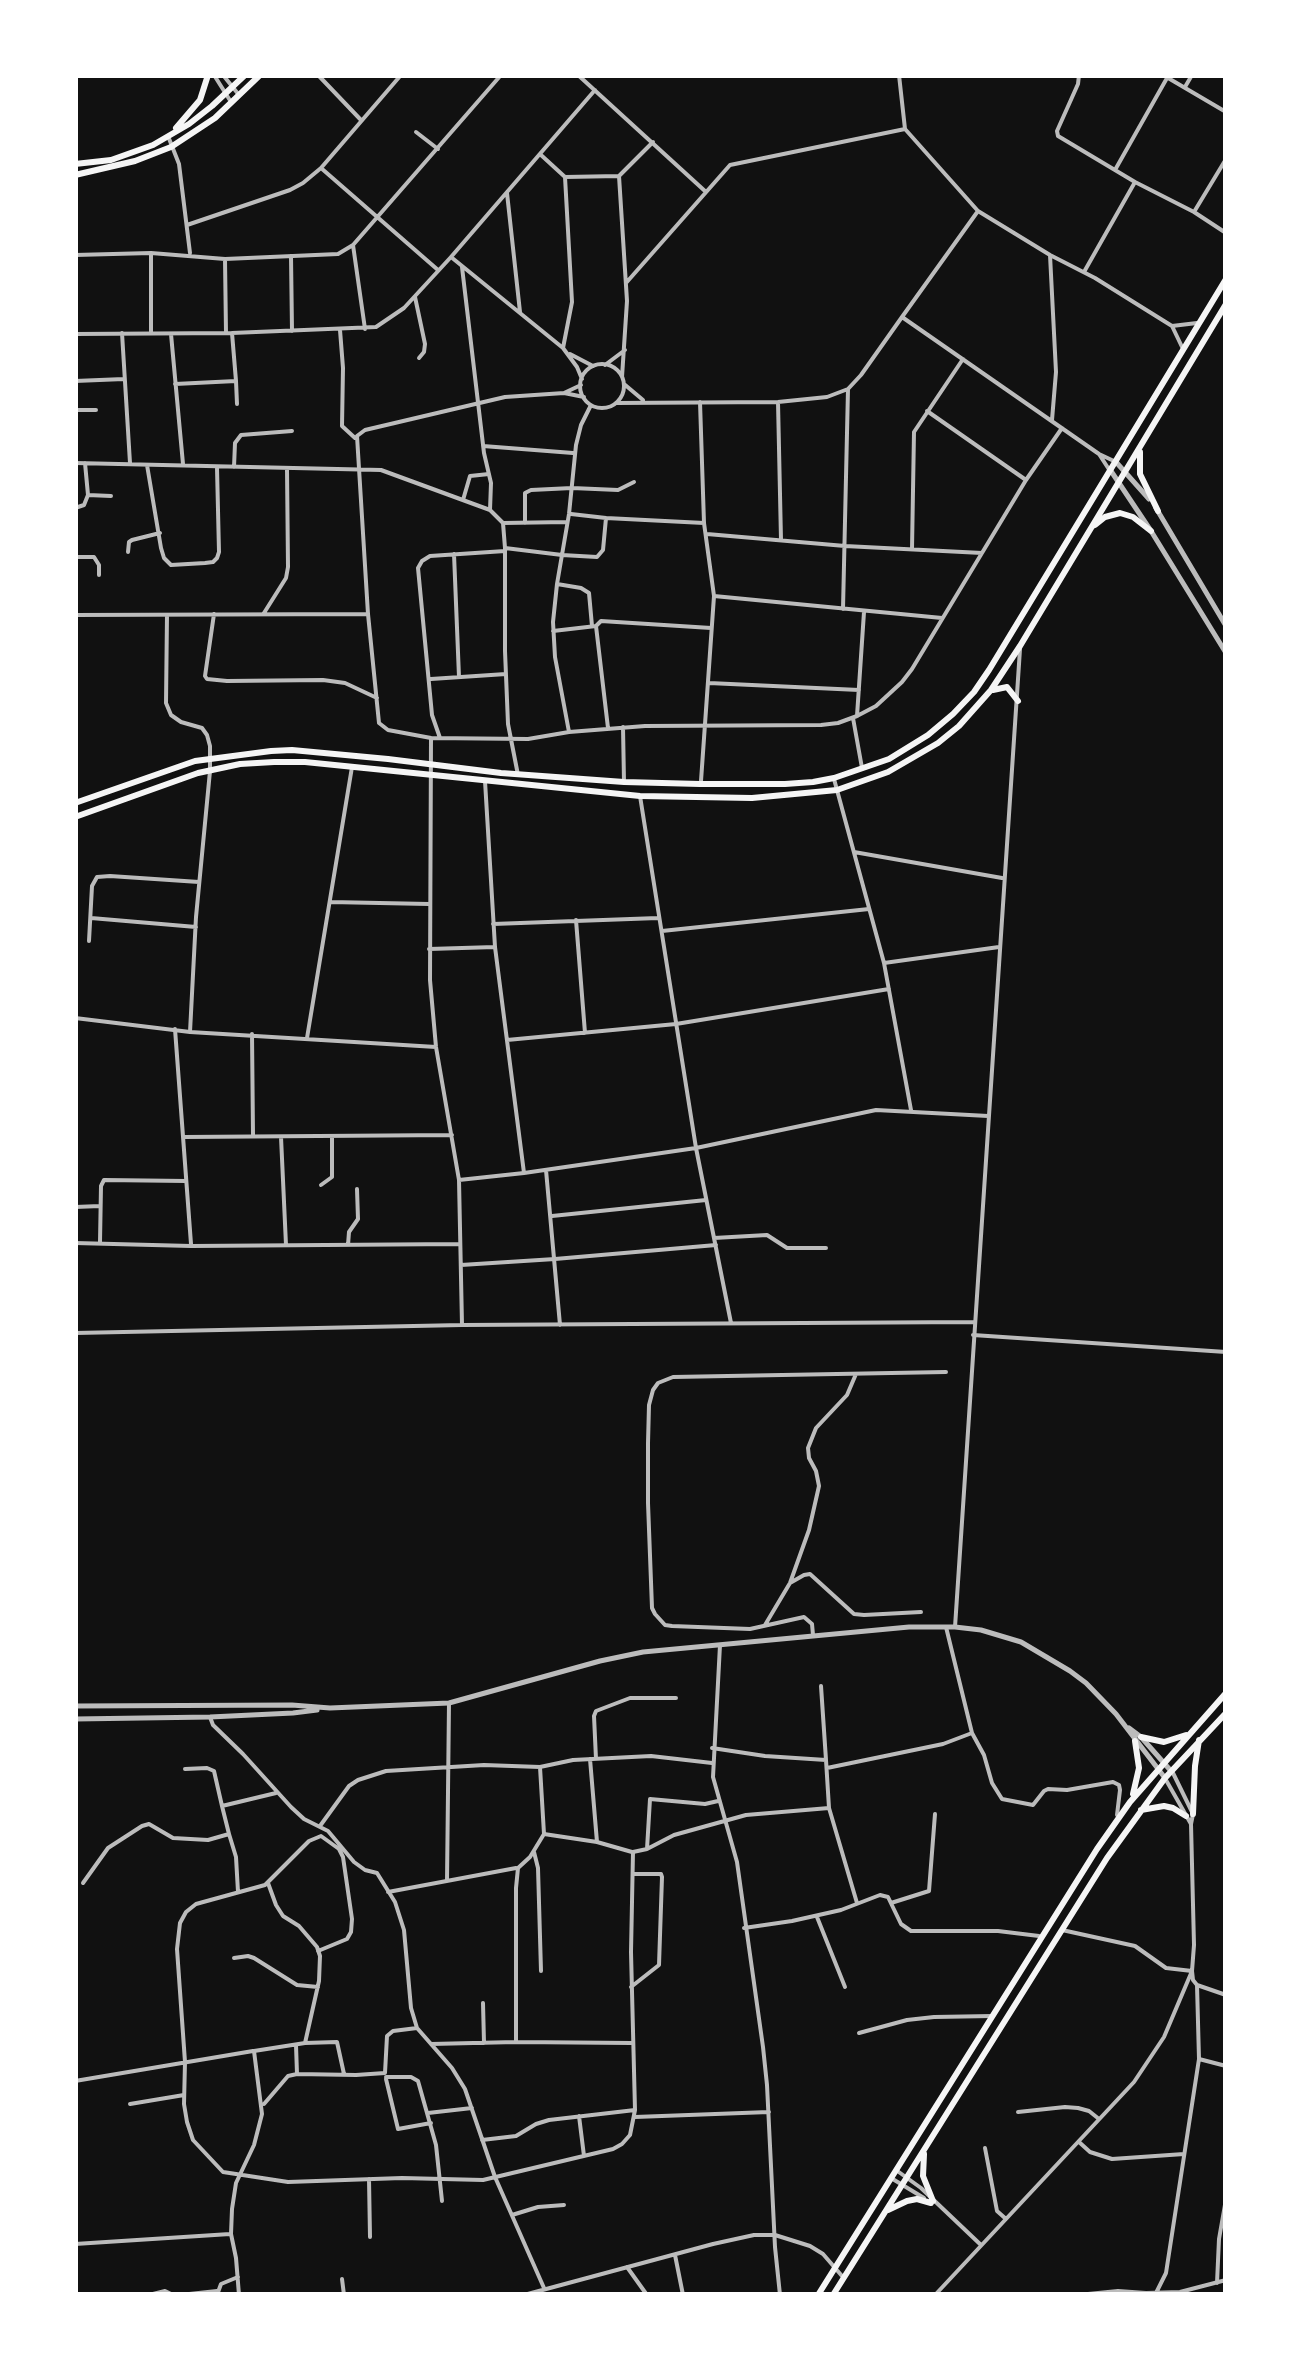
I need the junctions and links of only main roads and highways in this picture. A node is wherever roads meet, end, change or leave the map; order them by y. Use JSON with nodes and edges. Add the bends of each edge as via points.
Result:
{"nodes":[{"id":1,"x":211,"y":75,"type":"edge"},
{"id":2,"x":245,"y":75,"type":"edge"},
{"id":3,"x":260,"y":75,"type":"edge"},
{"id":4,"x":168,"y":136,"type":"junction"},
{"id":5,"x":75,"y":164,"type":"edge"},
{"id":6,"x":75,"y":175,"type":"edge"},
{"id":7,"x":1226,"y":280,"type":"edge"},
{"id":8,"x":1226,"y":304,"type":"edge"},
{"id":9,"x":1142,"y":444,"type":"junction"},
{"id":10,"x":1158,"y":511,"type":"road end"},
{"id":11,"x":1090,"y":529,"type":"junction"},
{"id":12,"x":1151,"y":530,"type":"road end"},
{"id":13,"x":992,"y":690,"type":"junction"},
{"id":14,"x":1018,"y":701,"type":"road end"},
{"id":15,"x":75,"y":803,"type":"edge"},
{"id":16,"x":75,"y":817,"type":"edge"},
{"id":17,"x":1226,"y":1693,"type":"edge"},
{"id":18,"x":1226,"y":1713,"type":"edge"},
{"id":19,"x":1187,"y":1735,"type":"junction"},
{"id":20,"x":1200,"y":1739,"type":"junction"},
{"id":21,"x":1130,"y":1802,"type":"junction"},
{"id":22,"x":1140,"y":1811,"type":"junction"},
{"id":23,"x":924,"y":2152,"type":"junction"},
{"id":24,"x":887,"y":2210,"type":"junction"},
{"id":25,"x":818,"y":2295,"type":"edge"},
{"id":26,"x":832,"y":2295,"type":"edge"}],
"edges":[{"from":1,"to":4,"type":"main road","via":[[200,100]]},
{"from":2,"to":4,"type":"main road"},
{"from":3,"to":6,"type":"main road","via":[[171,147]]},
{"from":4,"to":5,"type":"main road","via":[[111,160]]},
{"from":7,"to":15,"type":"main road","via":[[974,692],[928,735],[889,759],[834,778],[700,784],[518,774],[292,750],[209,757]]},
{"from":8,"to":9,"type":"main road"},
{"from":9,"to":10,"type":"main road","via":[[1140,474]]},
{"from":9,"to":11,"type":"main road"},
{"from":11,"to":12,"type":"main road","via":[[1120,513]]},
{"from":11,"to":13,"type":"main road"},
{"from":13,"to":14,"type":"main road","via":[[1008,687]]},
{"from":13,"to":16,"type":"main road","via":[[930,749],[836,790],[752,798],[640,796],[274,762],[198,773]]},
{"from":17,"to":19,"type":"main road"},
{"from":18,"to":20,"type":"main road"},
{"from":19,"to":21,"type":"main road"},
{"from":19,"to":21,"type":"main road","via":[[1164,1742],[1138,1739]]},
{"from":20,"to":22,"type":"main road"},
{"from":20,"to":22,"type":"main road","via":[[1190,1818],[1164,1806]]},
{"from":21,"to":25,"type":"main road"},
{"from":22,"to":23,"type":"main road"},
{"from":23,"to":24,"type":"main road"},
{"from":23,"to":24,"type":"main road","via":[[923,2176],[934,2203],[907,2200]]},
{"from":24,"to":26,"type":"main road"}]}
